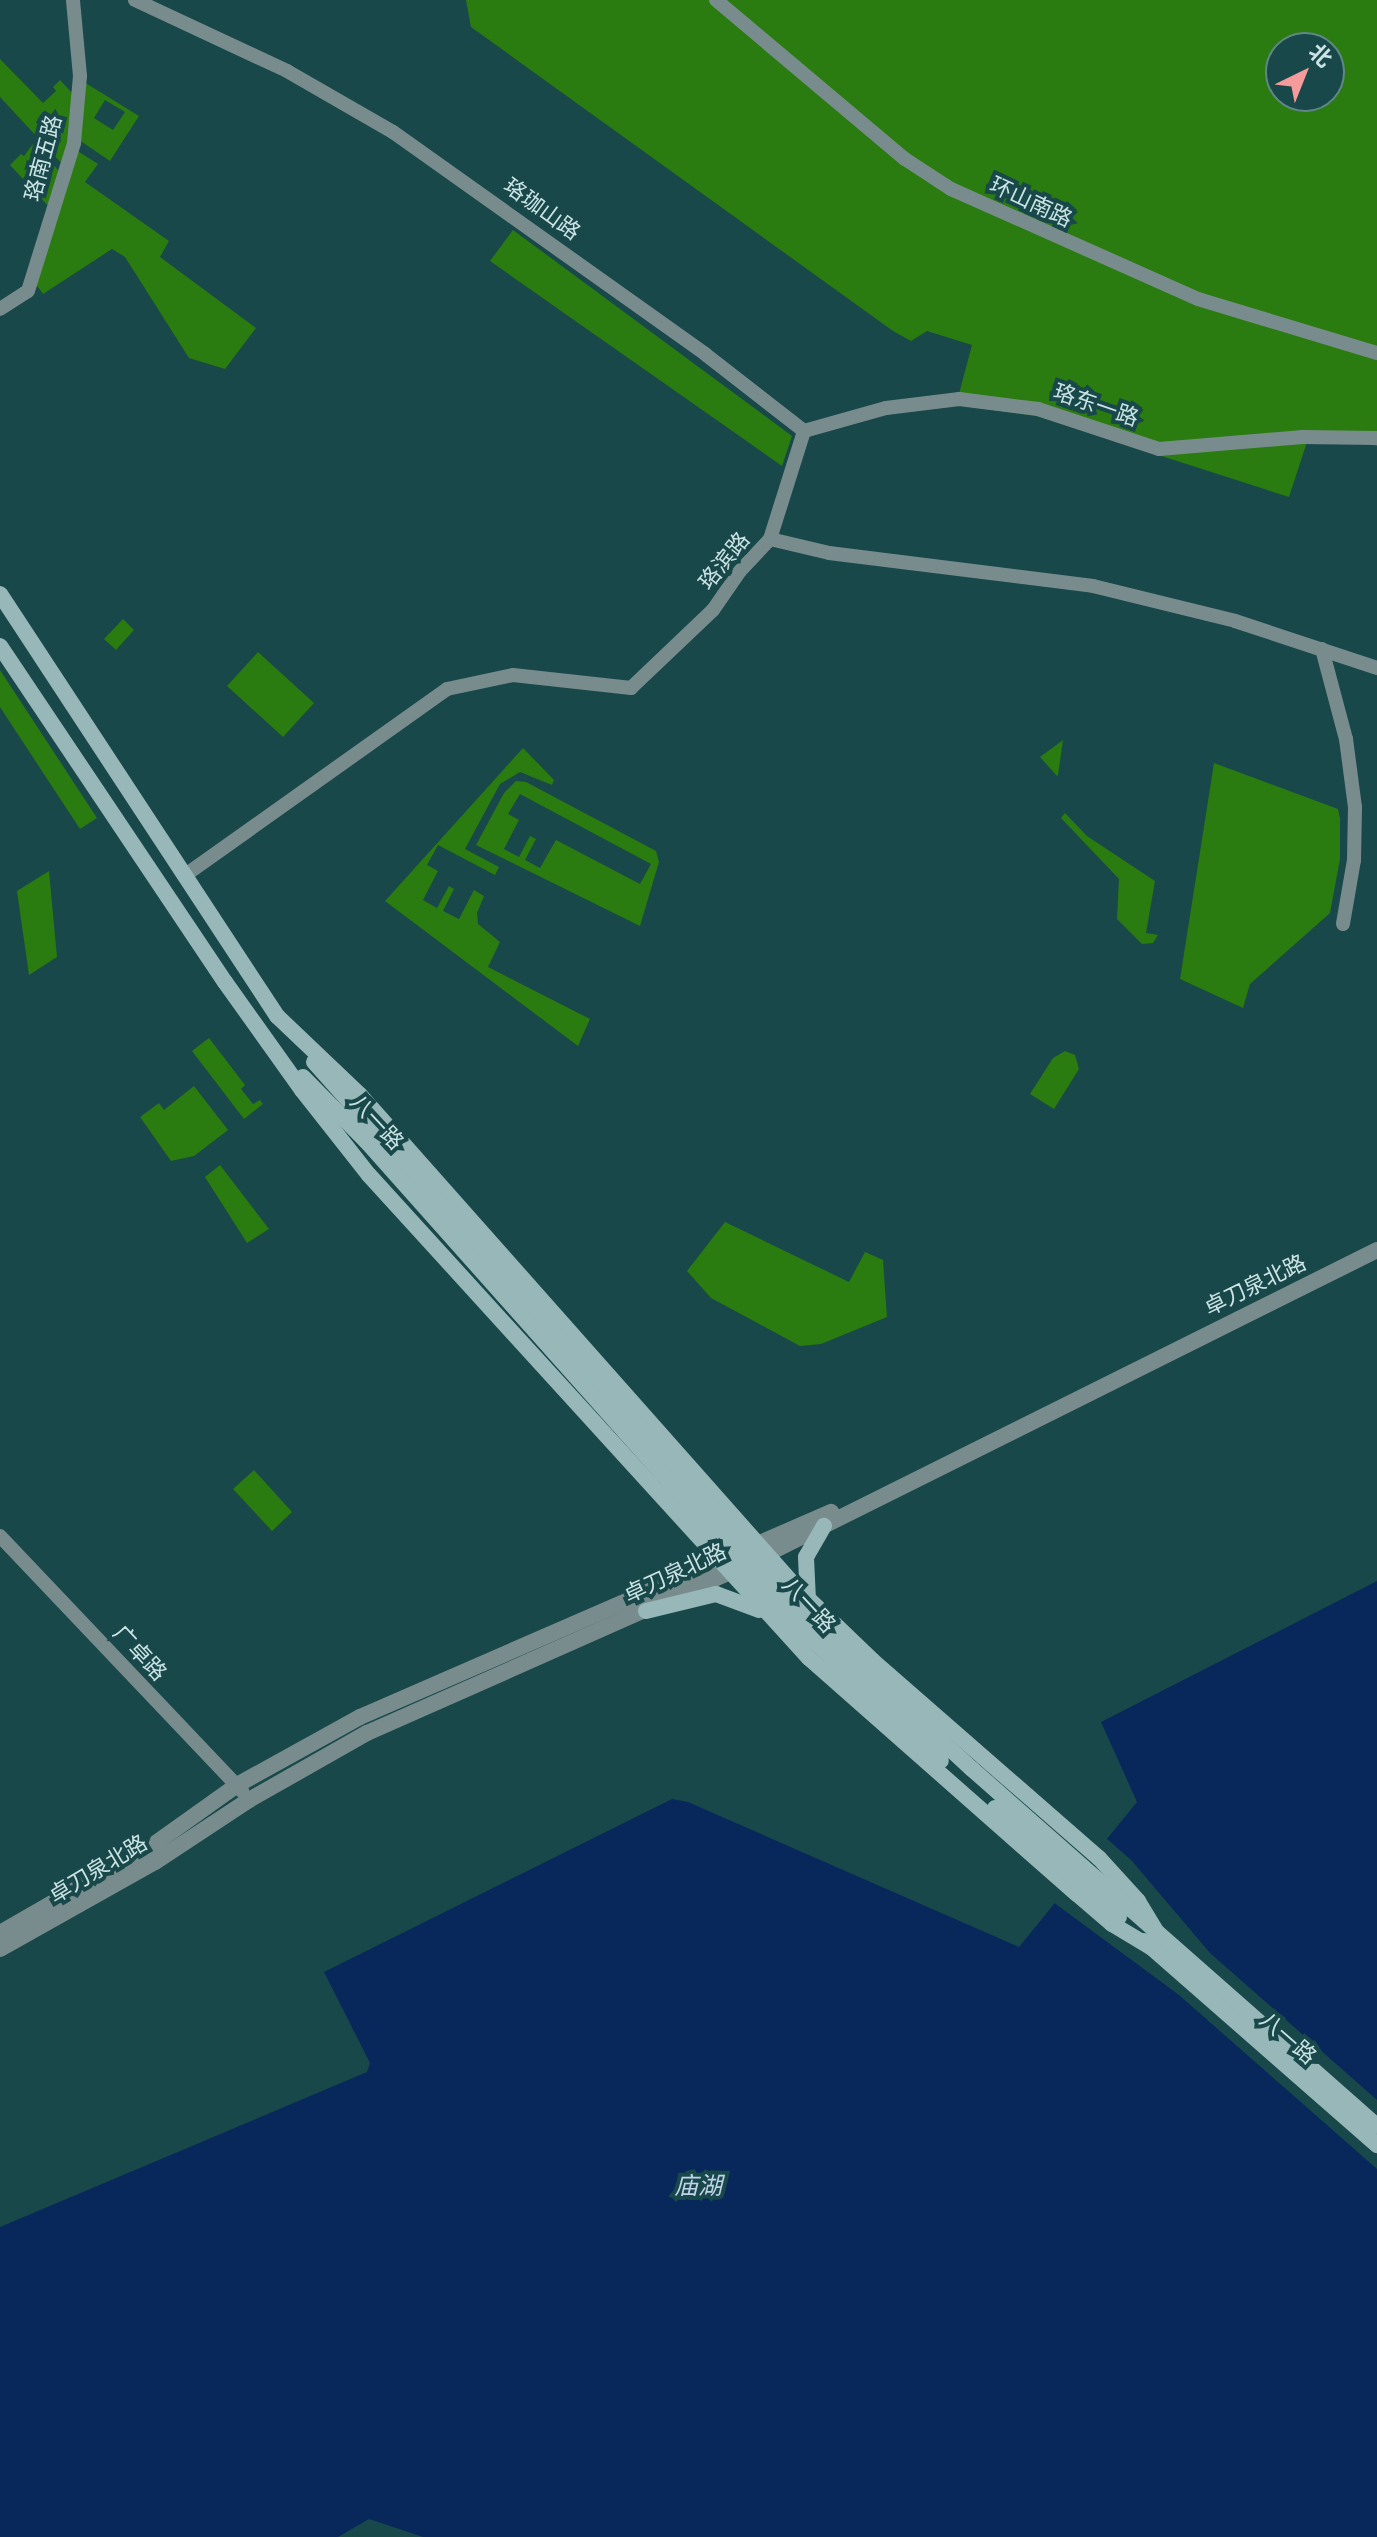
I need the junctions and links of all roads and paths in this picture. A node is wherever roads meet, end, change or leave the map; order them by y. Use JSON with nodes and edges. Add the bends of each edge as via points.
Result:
{"nodes":[{"id":1,"x":73,"y":0,"type":"edge"},
{"id":2,"x":135,"y":0,"type":"edge"},
{"id":3,"x":716,"y":0,"type":"edge"},
{"id":4,"x":0,"y":309,"type":"edge"},
{"id":5,"x":1377,"y":353,"type":"edge"},
{"id":6,"x":804,"y":431,"type":"junction"},
{"id":7,"x":1377,"y":438,"type":"edge"},
{"id":8,"x":770,"y":539,"type":"junction"},
{"id":9,"x":0,"y":594,"type":"edge"},
{"id":10,"x":0,"y":646,"type":"edge"},
{"id":11,"x":1322,"y":649,"type":"junction"},
{"id":12,"x":1377,"y":668,"type":"edge"},
{"id":13,"x":184,"y":876,"type":"junction"},
{"id":14,"x":1343,"y":924,"type":"dead end"},
{"id":15,"x":277,"y":1016,"type":"junction"},
{"id":16,"x":265,"y":1038,"type":"junction"},
{"id":17,"x":371,"y":1138,"type":"junction"},
{"id":18,"x":1377,"y":1240,"type":"edge"},
{"id":19,"x":1377,"y":1250,"type":"edge"},
{"id":20,"x":594,"y":1357,"type":"junction"},
{"id":21,"x":561,"y":1386,"type":"junction"},
{"id":22,"x":824,"y":1526,"type":"junction"},
{"id":23,"x":0,"y":1536,"type":"edge"},
{"id":24,"x":760,"y":1549,"type":"junction"},
{"id":25,"x":726,"y":1565,"type":"junction"},
{"id":26,"x":808,"y":1600,"type":"junction"},
{"id":27,"x":646,"y":1611,"type":"junction"},
{"id":28,"x":767,"y":1614,"type":"junction"},
{"id":29,"x":237,"y":1785,"type":"junction"},
{"id":30,"x":249,"y":1800,"type":"junction"},
{"id":31,"x":0,"y":1933,"type":"edge"},
{"id":32,"x":1156,"y":1942,"type":"junction"},
{"id":33,"x":0,"y":1949,"type":"edge"},
{"id":34,"x":1377,"y":2126,"type":"edge"},
{"id":35,"x":1377,"y":2145,"type":"edge"}],
"edges":[{"from":1,"to":4,"type":"street","name":"珞南五路","via":[[80,76],[74,143],[28,291]]},
{"from":2,"to":6,"type":"street","name":"珞珈山路","via":[[298,76],[393,132],[715,361]]},
{"from":3,"to":5,"type":"street","name":"环山南路","via":[[905,159],[951,189],[1198,299]]},
{"from":6,"to":7,"type":"street","name":"珞东一路","via":[[886,408],[959,399],[1038,409],[1159,449],[1302,437]]},
{"from":6,"to":8,"type":"street"},
{"from":8,"to":11,"type":"street","name":"珞滨路","via":[[829,553],[1093,586]]},
{"from":8,"to":13,"type":"street","name":"珞滨路","via":[[713,610],[631,688],[513,675],[447,689]]},
{"from":9,"to":13,"type":"main road","name":"八一路"},
{"from":10,"to":16,"type":"main road","name":"八一路"},
{"from":11,"to":12,"type":"street","name":"珞滨路"},
{"from":11,"to":14,"type":"street","via":[[1344,730],[1355,807],[1354,860]]},
{"from":13,"to":15,"type":"main road","name":"八一路"},
{"from":15,"to":17,"type":"main road","name":"八一路"},
{"from":15,"to":20,"type":"main road","name":"八一路","via":[[360,1095]]},
{"from":16,"to":17,"type":"main road","name":"八一路"},
{"from":16,"to":21,"type":"main road","name":"八一路","via":[[340,1141]]},
{"from":17,"to":32,"type":"main road","name":"八一路","via":[[816,1646]]},
{"from":18,"to":24,"type":"street","name":"卓刀泉北路"},
{"from":19,"to":22,"type":"street","name":"卓刀泉北路"},
{"from":20,"to":21,"type":"main road"},
{"from":20,"to":24,"type":"main road","name":"八一路"},
{"from":21,"to":25,"type":"main road","name":"八一路"},
{"from":22,"to":24,"type":"street","name":"卓刀泉北路"},
{"from":22,"to":26,"type":"main road","via":[[806,1557]]},
{"from":23,"to":29,"type":"street","name":"广卓路"},
{"from":24,"to":25,"type":"street","name":"卓刀泉北路"},
{"from":24,"to":26,"type":"main road","name":"八一路"},
{"from":25,"to":27,"type":"street","name":"卓刀泉北路"},
{"from":25,"to":28,"type":"main road","name":"八一路"},
{"from":25,"to":29,"type":"street","name":"卓刀泉北路","via":[[393,1701]]},
{"from":26,"to":32,"type":"main road","name":"八一路","via":[[1099,1858],[1138,1901]]},
{"from":27,"to":28,"type":"main road","via":[[716,1594]]},
{"from":27,"to":30,"type":"street","name":"卓刀泉北路","via":[[391,1721]]},
{"from":28,"to":32,"type":"main road","name":"八一路","via":[[794,1644],[1112,1924]]},
{"from":29,"to":30,"type":"street","name":"广卓路"},
{"from":29,"to":31,"type":"street","name":"卓刀泉北路","via":[[153,1845]]},
{"from":30,"to":33,"type":"street","name":"卓刀泉北路","via":[[155,1862]]},
{"from":32,"to":34,"type":"main road","name":"八一路"},
{"from":32,"to":35,"type":"main road","name":"八一路"}]}
